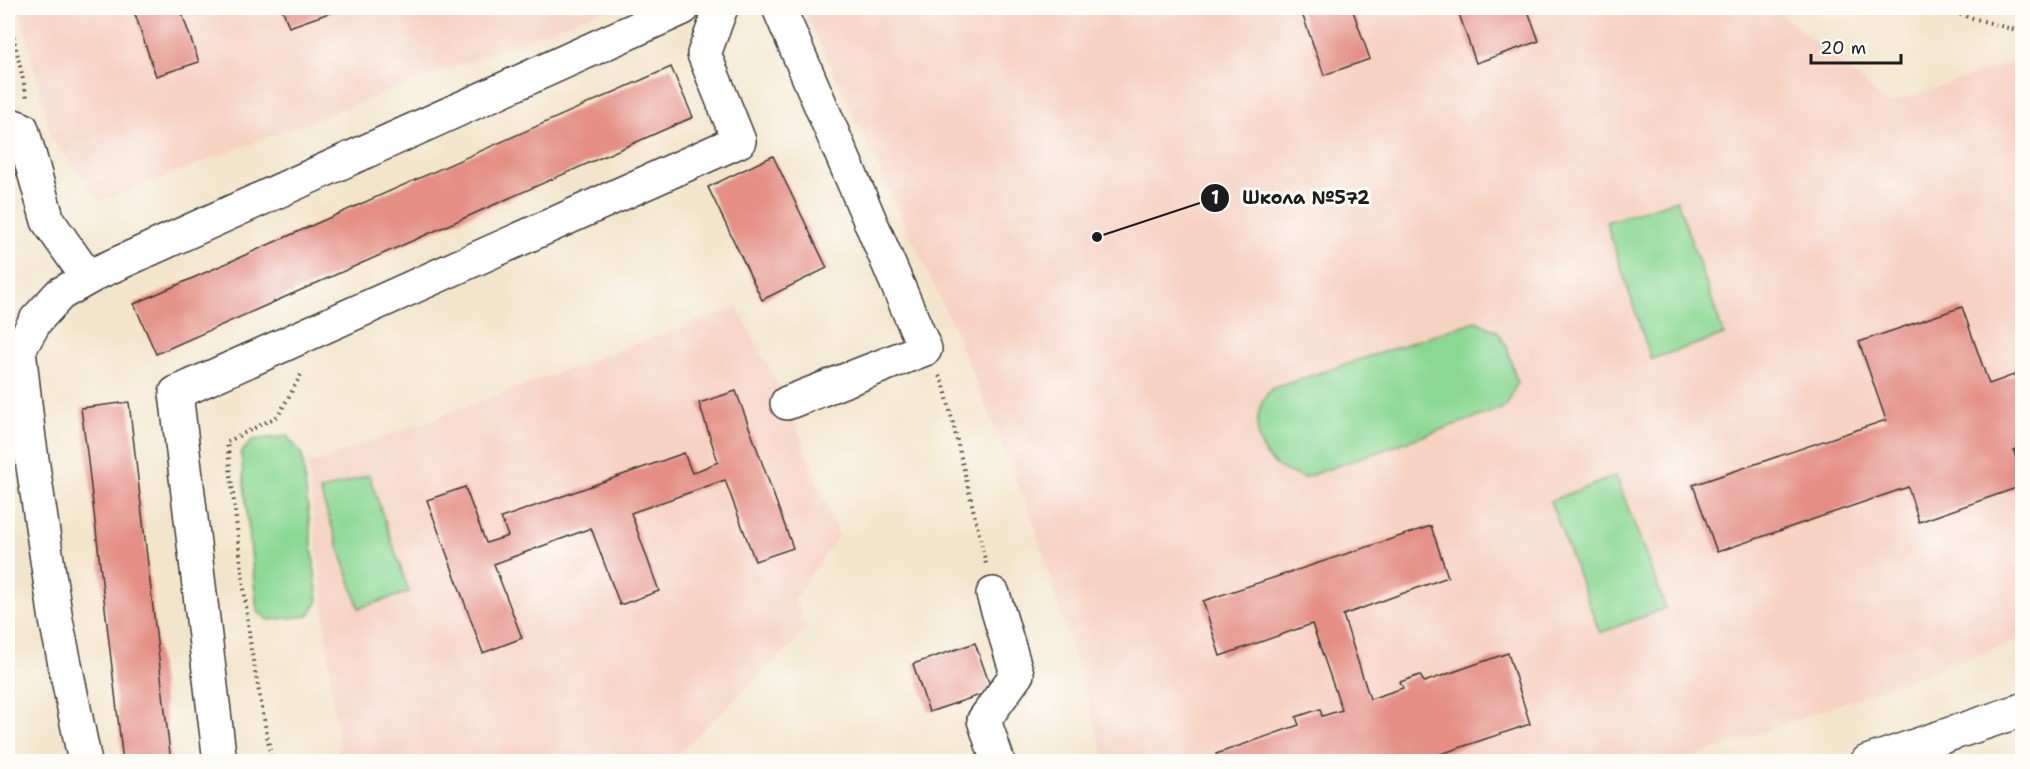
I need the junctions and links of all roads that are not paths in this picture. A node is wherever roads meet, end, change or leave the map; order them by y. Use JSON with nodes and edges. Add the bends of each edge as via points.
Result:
{"nodes":[{"id":1,"x":683,"y":8,"type":"edge"},
{"id":2,"x":722,"y":8,"type":"edge"},
{"id":3,"x":779,"y":8,"type":"edge"},
{"id":4,"x":15,"y":126,"type":"edge"},
{"id":5,"x":88,"y":278,"type":"junction"},
{"id":6,"x":787,"y":403,"type":"dead end"},
{"id":7,"x":18,"y":440,"type":"edge"},
{"id":8,"x":993,"y":594,"type":"road end"},
{"id":9,"x":2022,"y":710,"type":"edge"},
{"id":10,"x":85,"y":762,"type":"edge"},
{"id":11,"x":220,"y":762,"type":"edge"},
{"id":12,"x":998,"y":762,"type":"edge"},
{"id":13,"x":1867,"y":762,"type":"edge"}],
"edges":[{"from":1,"to":5,"type":"lane"},
{"from":2,"to":11,"type":"lane","via":[[704,54],[739,141],[176,393]]},
{"from":3,"to":6,"type":"lane","via":[[925,349]]},
{"from":4,"to":5,"type":"lane","via":[[48,221]]},
{"from":5,"to":7,"type":"lane","via":[[60,294],[36,320],[19,350]]},
{"from":7,"to":10,"type":"lane"},
{"from":8,"to":12,"type":"lane","via":[[1017,674],[984,720]]},
{"from":9,"to":13,"type":"lane"}]}
